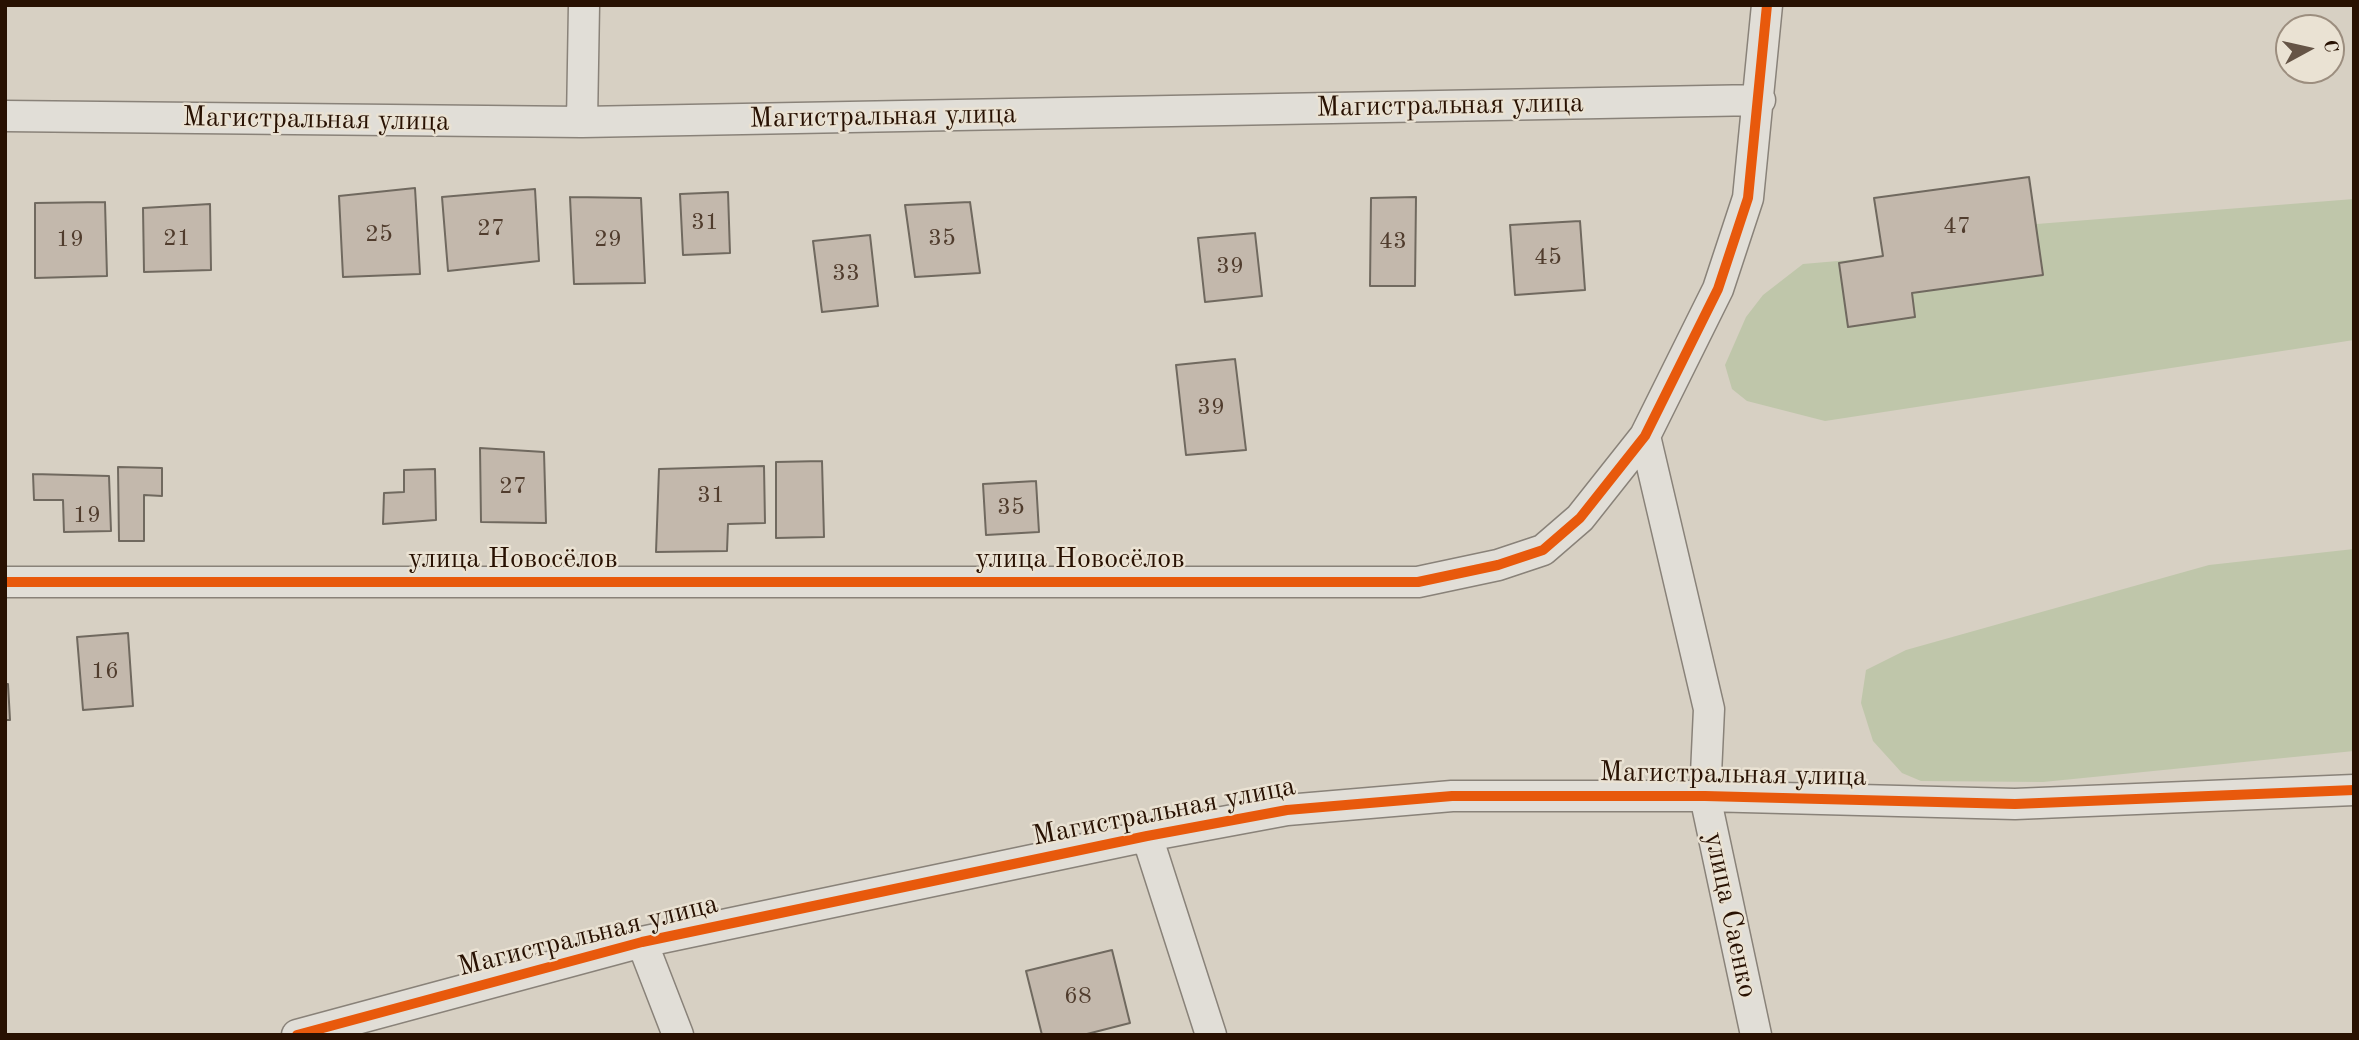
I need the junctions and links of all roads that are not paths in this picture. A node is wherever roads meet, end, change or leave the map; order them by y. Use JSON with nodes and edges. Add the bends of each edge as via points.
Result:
{"nodes":[{"id":1,"x":584,"y":5,"type":"edge"},
{"id":2,"x":1767,"y":5,"type":"edge"},
{"id":3,"x":1760,"y":100,"type":"junction"},
{"id":4,"x":5,"y":117,"type":"edge"},
{"id":5,"x":582,"y":122,"type":"junction"},
{"id":6,"x":1645,"y":436,"type":"junction"},
{"id":7,"x":5,"y":583,"type":"edge"},
{"id":8,"x":2354,"y":790,"type":"edge"},
{"id":9,"x":1705,"y":796,"type":"junction"},
{"id":10,"x":1147,"y":836,"type":"junction"},
{"id":11,"x":642,"y":942,"type":"junction"},
{"id":12,"x":297,"y":1035,"type":"edge"},
{"id":13,"x":678,"y":1035,"type":"edge"},
{"id":14,"x":1211,"y":1035,"type":"edge"},
{"id":15,"x":1756,"y":1035,"type":"edge"}],
"edges":[{"from":1,"to":5,"type":"street"},
{"from":2,"to":3,"type":"street","name":"улица Новосёлов"},
{"from":3,"to":5,"type":"street","name":"Магистральная улица"},
{"from":3,"to":6,"type":"street","name":"улица Новосёлов","via":[[1748,198],[1718,289]]},
{"from":4,"to":5,"type":"street","name":"Магистральная улица"},
{"from":6,"to":7,"type":"street","name":"улица Новосёлов","via":[[1580,518],[1543,550],[1418,582]]},
{"from":6,"to":9,"type":"street","name":"улица Саенко","via":[[1709,709]]},
{"from":8,"to":9,"type":"street","name":"Магистральная улица","via":[[2015,804]]},
{"from":9,"to":10,"type":"street","name":"Магистральная улица","via":[[1452,796],[1287,810]]},
{"from":9,"to":15,"type":"street","name":"улица Саенко"},
{"from":10,"to":11,"type":"street","name":"Магистральная улица"},
{"from":10,"to":14,"type":"street"},
{"from":11,"to":12,"type":"street","name":"Магистральная улица"},
{"from":11,"to":13,"type":"street"}]}
